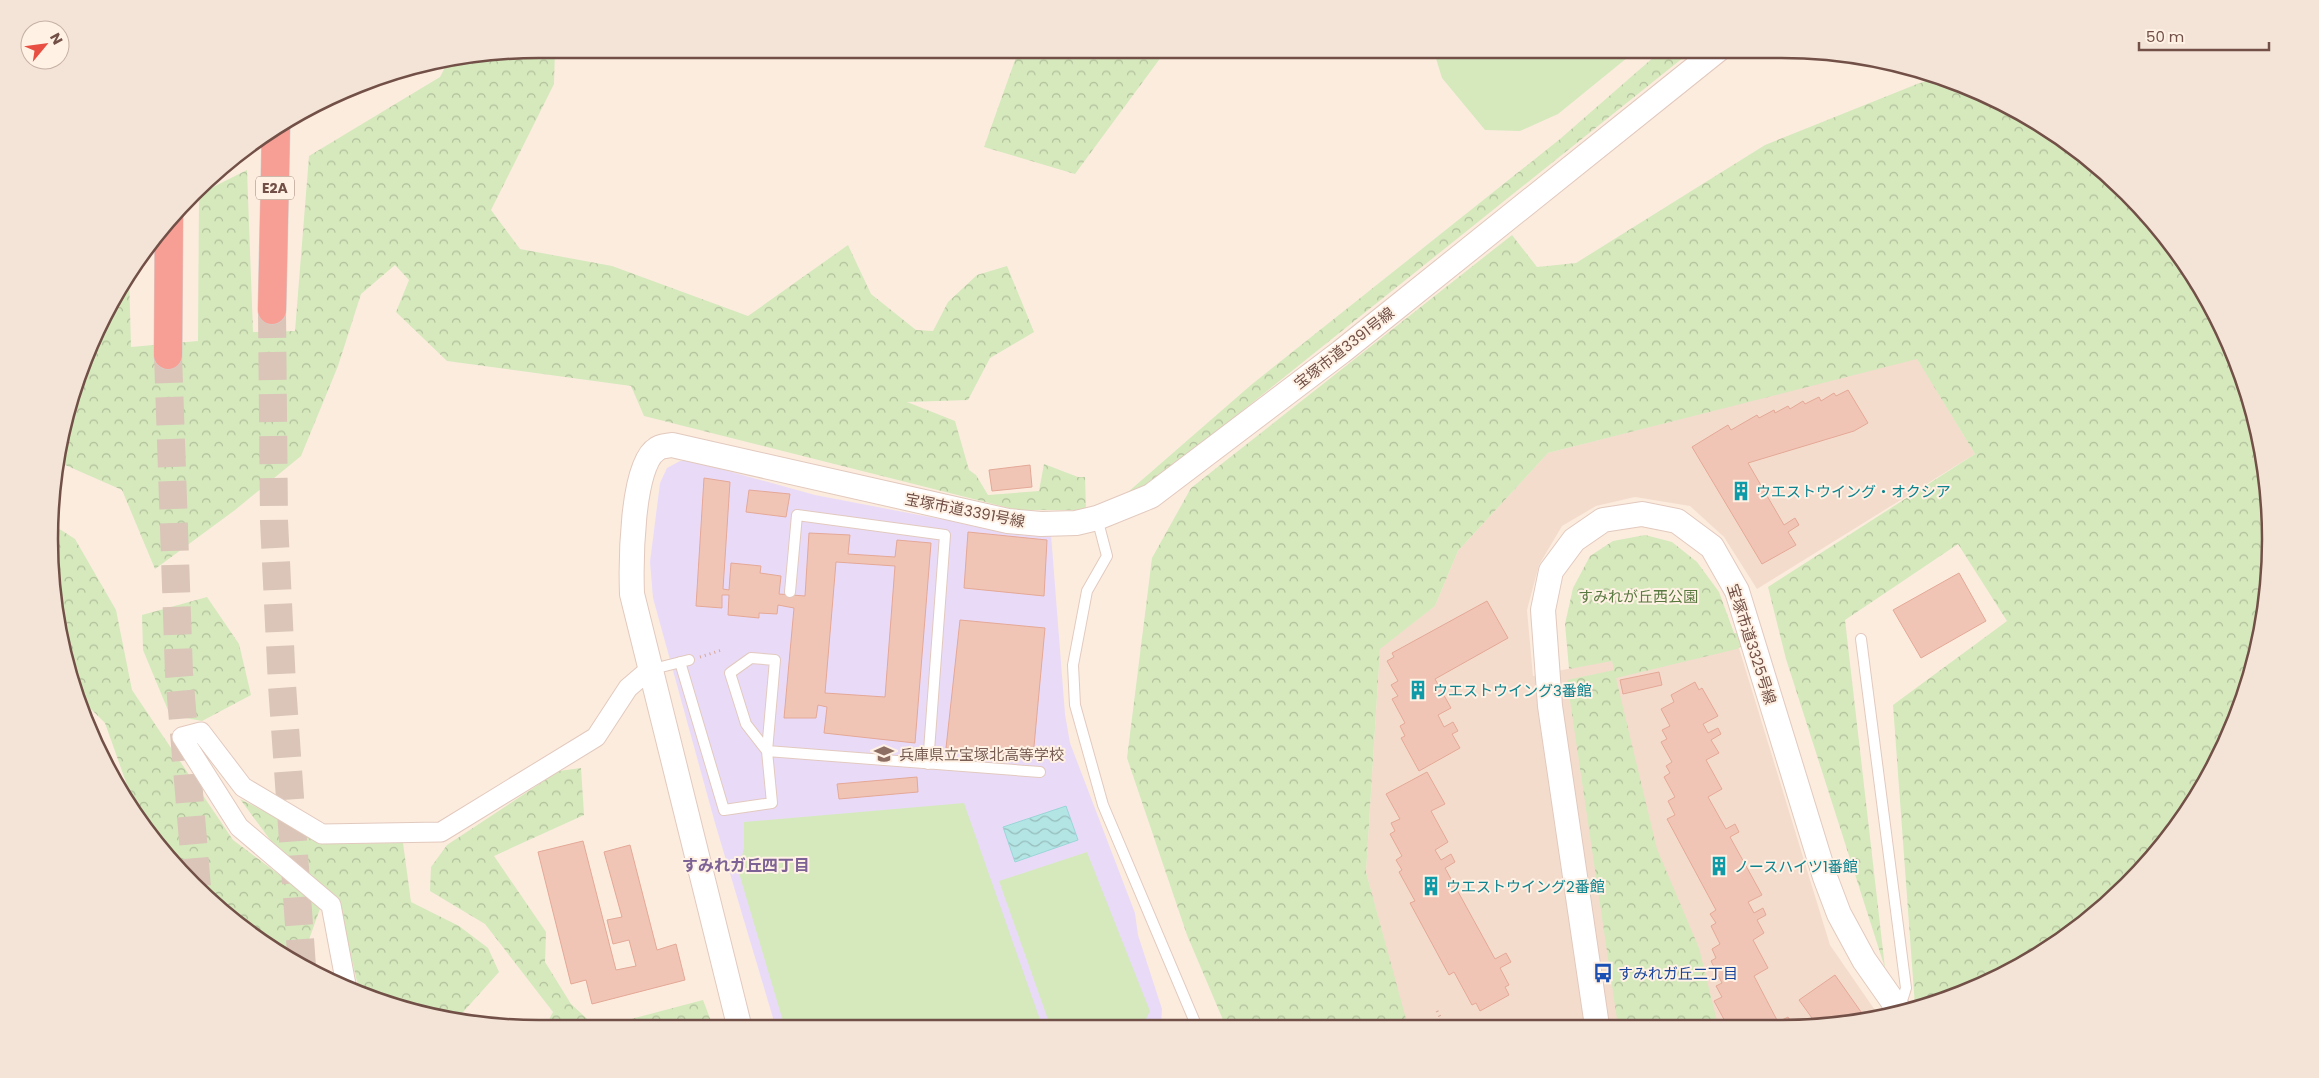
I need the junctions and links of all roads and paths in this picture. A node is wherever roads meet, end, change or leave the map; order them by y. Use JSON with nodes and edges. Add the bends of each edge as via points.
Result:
{"nodes":[{"id":1,"x":1708,"y":58,"type":"edge"},
{"id":2,"x":276,"y":136,"type":"edge"},
{"id":3,"x":169,"y":232,"type":"edge"},
{"id":4,"x":272,"y":310,"type":"tunnel mouth"},
{"id":5,"x":168,"y":355,"type":"tunnel mouth"},
{"id":6,"x":1097,"y":518,"type":"junction"},
{"id":7,"x":790,"y":592,"type":"dead end"},
{"id":8,"x":1861,"y":639,"type":"dead end"},
{"id":9,"x":722,"y":650,"type":"dead end"},
{"id":10,"x":685,"y":661,"type":"junction"},
{"id":11,"x":649,"y":670,"type":"junction"},
{"id":12,"x":767,"y":751,"type":"junction"},
{"id":13,"x":928,"y":764,"type":"junction"},
{"id":14,"x":1040,"y":772,"type":"dead end"},
{"id":15,"x":345,"y":980,"type":"edge"},
{"id":16,"x":1901,"y":1005,"type":"edge"},
{"id":17,"x":1896,"y":1006,"type":"edge"},
{"id":18,"x":1437,"y":1011,"type":"dead end"},
{"id":19,"x":738,"y":1020,"type":"edge"},
{"id":20,"x":1194,"y":1020,"type":"edge"},
{"id":21,"x":1442,"y":1020,"type":"edge"},
{"id":22,"x":1596,"y":1020,"type":"edge"}],
"edges":[{"from":1,"to":6,"type":"street","name":"宝塚市道3391号線","via":[[1341,352],[1150,496]]},
{"from":2,"to":4,"type":"highway","number":"E2A"},
{"from":3,"to":5,"type":"highway"},
{"from":6,"to":11,"type":"street","name":"宝塚市道3391号線","via":[[1041,524],[1008,521],[672,445],[656,449],[642,473],[631,556],[632,594]]},
{"from":6,"to":20,"type":"lane","via":[[1107,556],[1087,591],[1073,666],[1075,705],[1103,804]]},
{"from":7,"to":13,"type":"lane","via":[[797,515],[945,534]]},
{"from":8,"to":16,"type":"lane","via":[[1906,988]]},
{"from":9,"to":10,"type":"path"},
{"from":10,"to":11,"type":"lane"},
{"from":10,"to":12,"type":"lane","via":[[724,810],[772,804]]},
{"from":11,"to":15,"type":"street","via":[[628,688],[596,737],[441,832],[322,834],[243,787],[201,732],[182,737],[239,827],[331,905]]},
{"from":11,"to":19,"type":"street","name":"宝塚市道3391号線"},
{"from":12,"to":12,"type":"lane","via":[[746,724],[730,674],[751,658],[775,660]]},
{"from":12,"to":13,"type":"lane"},
{"from":13,"to":14,"type":"lane"},
{"from":17,"to":22,"type":"street","name":"宝塚市道3325号線","via":[[1864,960],[1839,914],[1737,591],[1712,547],[1677,521],[1642,514],[1603,520],[1574,540],[1551,571],[1542,610],[1550,706]]},
{"from":18,"to":21,"type":"path"}]}
